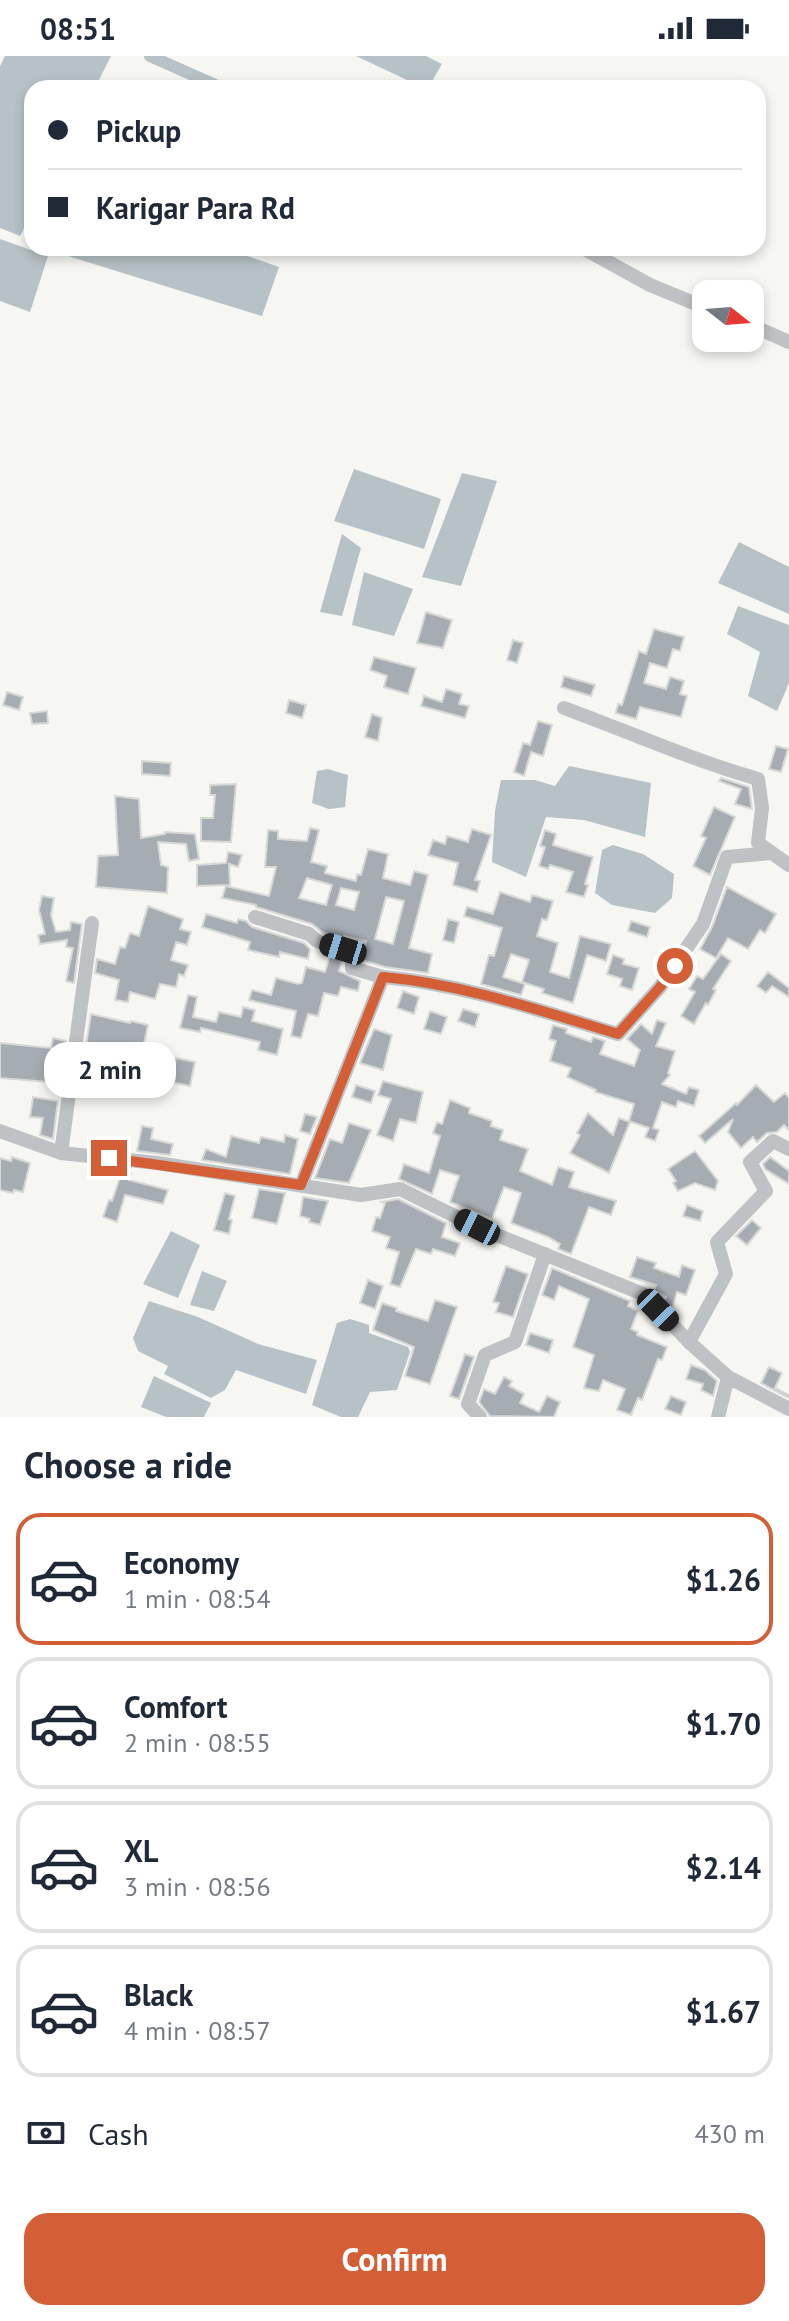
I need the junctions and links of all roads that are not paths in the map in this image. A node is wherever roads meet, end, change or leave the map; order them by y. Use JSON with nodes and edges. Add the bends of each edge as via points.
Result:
{"nodes":[{"id":1,"x":597,"y":256,"type":"edge"},
{"id":2,"x":692,"y":302,"type":"edge"},
{"id":3,"x":764,"y":331,"type":"edge"},
{"id":4,"x":789,"y":342,"type":"edge"},
{"id":5,"x":564,"y":708,"type":"dead end"},
{"id":6,"x":771,"y":853,"type":"junction"},
{"id":7,"x":789,"y":865,"type":"edge"},
{"id":8,"x":255,"y":917,"type":"dead end"},
{"id":9,"x":92,"y":923,"type":"dead end"},
{"id":10,"x":383,"y":977,"type":"junction"},
{"id":11,"x":0,"y":1131,"type":"edge"},
{"id":12,"x":789,"y":1149,"type":"edge"},
{"id":13,"x":61,"y":1153,"type":"junction"},
{"id":14,"x":301,"y":1185,"type":"junction"},
{"id":15,"x":545,"y":1254,"type":"junction"},
{"id":16,"x":689,"y":1342,"type":"junction"},
{"id":17,"x":728,"y":1377,"type":"junction"},
{"id":18,"x":789,"y":1409,"type":"edge"},
{"id":19,"x":480,"y":1417,"type":"edge"},
{"id":20,"x":718,"y":1417,"type":"edge"}],
"edges":[{"from":1,"to":2,"type":"street"},
{"from":3,"to":4,"type":"street"},
{"from":5,"to":6,"type":"street","via":[[758,779],[758,843]]},
{"from":6,"to":7,"type":"street"},
{"from":6,"to":10,"type":"street","via":[[727,857],[703,924],[660,987],[618,1034],[503,1000]]},
{"from":8,"to":10,"type":"street","via":[[352,953],[352,968]]},
{"from":9,"to":13,"type":"street"},
{"from":10,"to":14,"type":"street"},
{"from":11,"to":13,"type":"street"},
{"from":12,"to":16,"type":"street","via":[[773,1141],[750,1162],[766,1191],[717,1242],[726,1274]]},
{"from":13,"to":14,"type":"street"},
{"from":14,"to":15,"type":"street","via":[[361,1195],[400,1189]]},
{"from":15,"to":16,"type":"street","via":[[643,1294]]},
{"from":15,"to":19,"type":"street","via":[[515,1342],[485,1355],[468,1404]]},
{"from":16,"to":17,"type":"street"},
{"from":17,"to":18,"type":"street"},
{"from":17,"to":20,"type":"street"}]}
